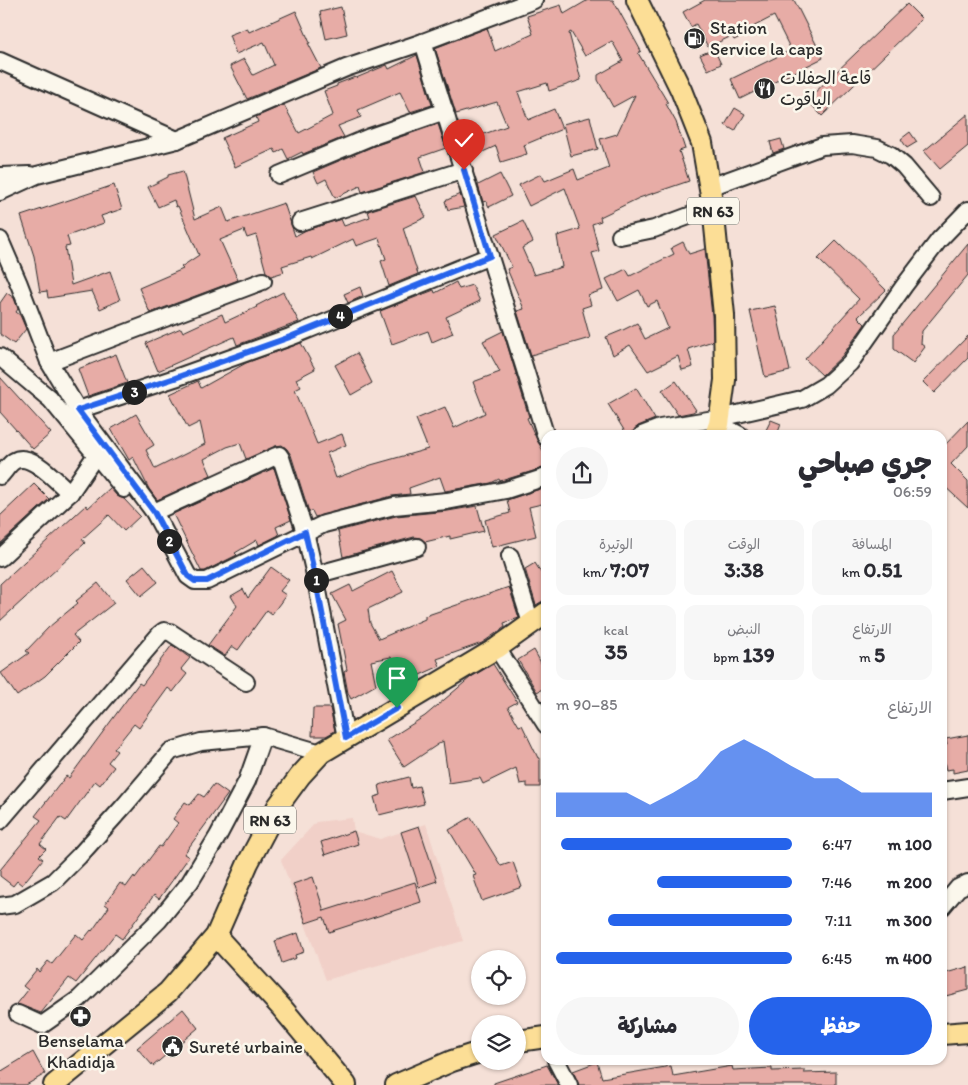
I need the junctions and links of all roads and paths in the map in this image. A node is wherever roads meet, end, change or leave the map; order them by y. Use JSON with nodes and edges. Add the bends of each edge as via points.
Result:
{"nodes":[{"id":1,"x":534,"y":0,"type":"edge"},
{"id":2,"x":637,"y":0,"type":"edge"},
{"id":3,"x":423,"y":42,"type":"junction"},
{"id":4,"x":0,"y":61,"type":"edge"},
{"id":5,"x":445,"y":111,"type":"junction"},
{"id":6,"x":176,"y":140,"type":"junction"},
{"id":7,"x":464,"y":170,"type":"junction"},
{"id":8,"x":279,"y":175,"type":"dead end"},
{"id":9,"x":0,"y":176,"type":"edge"},
{"id":10,"x":37,"y":176,"type":"junction"},
{"id":11,"x":710,"y":187,"type":"junction"},
{"id":12,"x":0,"y":192,"type":"edge"},
{"id":13,"x":931,"y":198,"type":"dead end"},
{"id":14,"x":713,"y":207,"type":"junction"},
{"id":15,"x":968,"y":210,"type":"edge"},
{"id":16,"x":300,"y":222,"type":"dead end"},
{"id":17,"x":620,"y":236,"type":"dead end"},
{"id":18,"x":0,"y":240,"type":"edge"},
{"id":19,"x":490,"y":256,"type":"junction"},
{"id":20,"x":263,"y":281,"type":"dead end"},
{"id":21,"x":0,"y":358,"type":"edge"},
{"id":22,"x":50,"y":362,"type":"junction"},
{"id":23,"x":78,"y":410,"type":"junction"},
{"id":24,"x":718,"y":426,"type":"edge"},
{"id":25,"x":544,"y":430,"type":"edge"},
{"id":26,"x":655,"y":430,"type":"edge"},
{"id":27,"x":96,"y":455,"type":"junction"},
{"id":28,"x":0,"y":476,"type":"edge"},
{"id":29,"x":541,"y":479,"type":"edge"},
{"id":30,"x":70,"y":493,"type":"junction"},
{"id":31,"x":154,"y":512,"type":"junction"},
{"id":32,"x":305,"y":532,"type":"junction"},
{"id":33,"x":170,"y":544,"type":"junction"},
{"id":34,"x":417,"y":547,"type":"dead end"},
{"id":35,"x":510,"y":556,"type":"dead end"},
{"id":36,"x":0,"y":558,"type":"edge"},
{"id":37,"x":315,"y":576,"type":"junction"},
{"id":38,"x":539,"y":618,"type":"edge"},
{"id":39,"x":497,"y":648,"type":"junction"},
{"id":40,"x":246,"y":682,"type":"dead end"},
{"id":41,"x":541,"y":718,"type":"edge"},
{"id":42,"x":263,"y":736,"type":"junction"},
{"id":43,"x":346,"y":738,"type":"junction"},
{"id":44,"x":321,"y":753,"type":"junction"},
{"id":45,"x":968,"y":787,"type":"edge"},
{"id":46,"x":947,"y":790,"type":"edge"},
{"id":47,"x":0,"y":821,"type":"edge"},
{"id":48,"x":968,"y":883,"type":"edge"},
{"id":49,"x":947,"y":900,"type":"edge"},
{"id":50,"x":0,"y":906,"type":"edge"},
{"id":51,"x":216,"y":936,"type":"junction"},
{"id":52,"x":18,"y":1014,"type":"dead end"},
{"id":53,"x":968,"y":1032,"type":"edge"},
{"id":54,"x":947,"y":1034,"type":"edge"},
{"id":55,"x":541,"y":1039,"type":"edge"},
{"id":56,"x":526,"y":1040,"type":"edge"},
{"id":57,"x":471,"y":1055,"type":"edge"},
{"id":58,"x":559,"y":1065,"type":"edge"},
{"id":59,"x":54,"y":1085,"type":"edge"},
{"id":60,"x":346,"y":1085,"type":"edge"},
{"id":61,"x":396,"y":1085,"type":"edge"},
{"id":62,"x":569,"y":1085,"type":"edge"}],
"edges":[{"from":1,"to":3,"type":"street"},
{"from":2,"to":11,"type":"main road","number":"RN 63","via":[[681,90],[702,143]]},
{"from":3,"to":5,"type":"street"},
{"from":3,"to":6,"type":"street","via":[[346,68]]},
{"from":4,"to":6,"type":"street"},
{"from":5,"to":7,"type":"street"},
{"from":5,"to":8,"type":"street","via":[[370,137]]},
{"from":6,"to":10,"type":"street"},
{"from":7,"to":16,"type":"street"},
{"from":7,"to":19,"type":"street"},
{"from":9,"to":10,"type":"street"},
{"from":10,"to":12,"type":"street"},
{"from":11,"to":13,"type":"street","via":[[822,146],[852,144],[877,148],[892,155]]},
{"from":11,"to":14,"type":"main road","number":"RN 63"},
{"from":14,"to":17,"type":"street"},
{"from":14,"to":24,"type":"main road","number":"RN 63","via":[[724,315],[725,380]]},
{"from":15,"to":24,"type":"street","via":[[939,240],[850,363],[826,385],[802,399]]},
{"from":18,"to":22,"type":"street"},
{"from":19,"to":23,"type":"street","via":[[290,337]]},
{"from":19,"to":25,"type":"street"},
{"from":20,"to":22,"type":"street"},
{"from":21,"to":27,"type":"street","via":[[50,399]]},
{"from":22,"to":23,"type":"street"},
{"from":23,"to":31,"type":"street"},
{"from":24,"to":26,"type":"street"},
{"from":27,"to":30,"type":"street"},
{"from":27,"to":33,"type":"street"},
{"from":28,"to":30,"type":"street","via":[[14,461],[24,458],[34,461]]},
{"from":29,"to":32,"type":"street","via":[[506,490],[447,501],[394,506]]},
{"from":30,"to":36,"type":"street"},
{"from":31,"to":32,"type":"street","via":[[279,455]]},
{"from":31,"to":33,"type":"street"},
{"from":32,"to":33,"type":"street","via":[[207,581],[195,581],[188,576]]},
{"from":32,"to":37,"type":"street"},
{"from":34,"to":37,"type":"street"},
{"from":35,"to":38,"type":"street"},
{"from":37,"to":43,"type":"street"},
{"from":38,"to":39,"type":"main road","number":"RN 63"},
{"from":39,"to":41,"type":"street"},
{"from":39,"to":43,"type":"main road","number":"RN 63"},
{"from":40,"to":47,"type":"street","via":[[164,631]]},
{"from":42,"to":44,"type":"street"},
{"from":42,"to":50,"type":"street","via":[[201,742],[171,751],[53,882],[15,904]]},
{"from":42,"to":52,"type":"street","via":[[247,782],[218,836],[190,882],[159,920],[79,999],[42,1026]]},
{"from":43,"to":44,"type":"main road","number":"RN 63"},
{"from":44,"to":51,"type":"main road","number":"RN 63","via":[[278,806],[248,863]]},
{"from":45,"to":46,"type":"street"},
{"from":48,"to":49,"type":"street","via":[[958,888]]},
{"from":51,"to":59,"type":"main road","number":"RN 63","via":[[168,992]]},
{"from":51,"to":60,"type":"main road"},
{"from":53,"to":54,"type":"main road"},
{"from":55,"to":56,"type":"main road"},
{"from":57,"to":61,"type":"main road"},
{"from":58,"to":62,"type":"street"}]}
